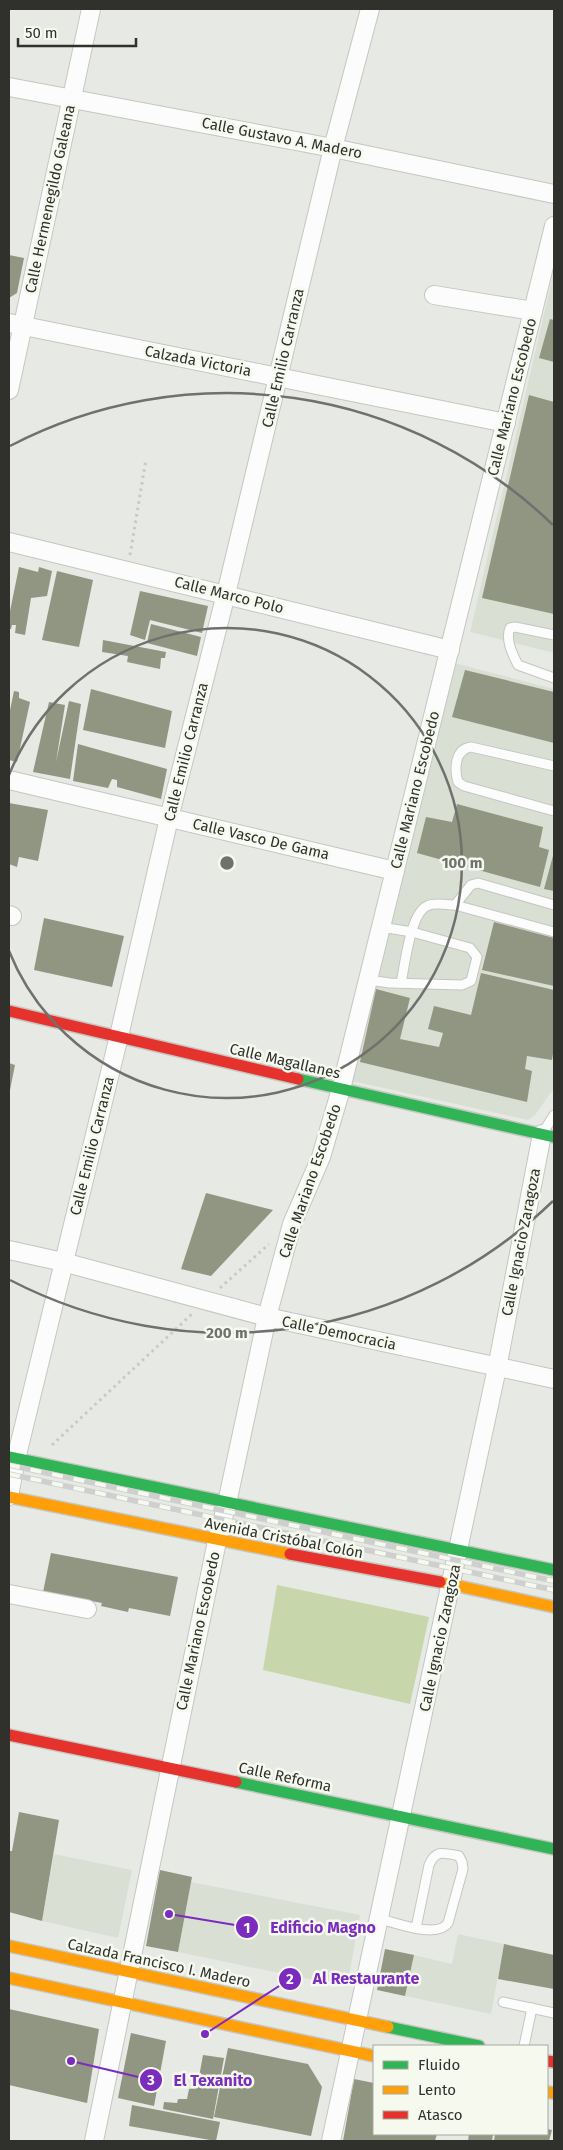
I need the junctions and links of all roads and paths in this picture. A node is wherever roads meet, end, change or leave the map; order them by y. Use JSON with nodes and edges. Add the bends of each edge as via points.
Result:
{"nodes":[{"id":1,"x":91,"y":9,"type":"edge"},
{"id":2,"x":370,"y":9,"type":"edge"},
{"id":3,"x":9,"y":87,"type":"edge"},
{"id":4,"x":72,"y":98,"type":"junction"},
{"id":5,"x":333,"y":148,"type":"junction"},
{"id":6,"x":554,"y":194,"type":"edge"},
{"id":7,"x":554,"y":226,"type":"edge"},
{"id":8,"x":434,"y":295,"type":"dead end"},
{"id":9,"x":533,"y":311,"type":"junction"},
{"id":10,"x":16,"y":325,"type":"edge"},
{"id":11,"x":279,"y":377,"type":"junction"},
{"id":12,"x":9,"y":390,"type":"edge"},
{"id":13,"x":506,"y":423,"type":"junction"},
{"id":14,"x":146,"y":459,"type":"dead end"},
{"id":15,"x":9,"y":542,"type":"edge"},
{"id":16,"x":128,"y":571,"type":"junction"},
{"id":17,"x":226,"y":594,"type":"junction"},
{"id":18,"x":554,"y":635,"type":"edge"},
{"id":19,"x":450,"y":650,"type":"junction"},
{"id":20,"x":554,"y":678,"type":"edge"},
{"id":21,"x":554,"y":766,"type":"edge"},
{"id":22,"x":9,"y":780,"type":"edge"},
{"id":23,"x":554,"y":811,"type":"edge"},
{"id":24,"x":169,"y":818,"type":"junction"},
{"id":25,"x":395,"y":870,"type":"junction"},
{"id":26,"x":554,"y":905,"type":"edge"},
{"id":27,"x":455,"y":906,"type":"junction"},
{"id":28,"x":382,"y":926,"type":"junction"},
{"id":29,"x":412,"y":932,"type":"junction"},
{"id":30,"x":554,"y":932,"type":"edge"},
{"id":31,"x":368,"y":980,"type":"junction"},
{"id":32,"x":401,"y":983,"type":"junction"},
{"id":33,"x":9,"y":1011,"type":"edge"},
{"id":34,"x":119,"y":1036,"type":"junction"},
{"id":35,"x":341,"y":1090,"type":"junction"},
{"id":36,"x":554,"y":1115,"type":"edge"},
{"id":37,"x":548,"y":1135,"type":"edge"},
{"id":38,"x":270,"y":1243,"type":"dead end"},
{"id":39,"x":9,"y":1250,"type":"edge"},
{"id":40,"x":64,"y":1262,"type":"junction"},
{"id":41,"x":206,"y":1301,"type":"junction"},
{"id":42,"x":268,"y":1317,"type":"junction"},
{"id":43,"x":497,"y":1368,"type":"junction"},
{"id":44,"x":554,"y":1380,"type":"edge"},
{"id":45,"x":48,"y":1447,"type":"dead end"},
{"id":46,"x":12,"y":1458,"type":"edge"},
{"id":47,"x":9,"y":1497,"type":"edge"},
{"id":48,"x":227,"y":1503,"type":"junction"},
{"id":49,"x":217,"y":1541,"type":"junction"},
{"id":50,"x":458,"y":1551,"type":"junction"},
{"id":51,"x":554,"y":1570,"type":"edge"},
{"id":52,"x":451,"y":1584,"type":"junction"},
{"id":53,"x":9,"y":1594,"type":"edge"},
{"id":54,"x":554,"y":1607,"type":"edge"},
{"id":55,"x":87,"y":1609,"type":"dead end"},
{"id":56,"x":9,"y":1735,"type":"edge"},
{"id":57,"x":170,"y":1769,"type":"junction"},
{"id":58,"x":402,"y":1817,"type":"junction"},
{"id":59,"x":554,"y":1849,"type":"edge"},
{"id":60,"x":380,"y":1919,"type":"junction"},
{"id":61,"x":416,"y":1928,"type":"junction"},
{"id":62,"x":9,"y":1946,"type":"edge"},
{"id":63,"x":129,"y":1972,"type":"junction"},
{"id":64,"x":9,"y":1978,"type":"edge"},
{"id":65,"x":123,"y":2002,"type":"junction"},
{"id":66,"x":503,"y":2002,"type":"dead end"},
{"id":67,"x":532,"y":2008,"type":"junction"},
{"id":68,"x":554,"y":2013,"type":"edge"},
{"id":69,"x":358,"y":2020,"type":"junction"},
{"id":70,"x":474,"y":2045,"type":"edge"},
{"id":71,"x":524,"y":2045,"type":"edge"},
{"id":72,"x":351,"y":2051,"type":"junction"},
{"id":73,"x":373,"y":2056,"type":"edge"},
{"id":74,"x":94,"y":2141,"type":"edge"},
{"id":75,"x":332,"y":2141,"type":"edge"}],
"edges":[{"from":1,"to":4,"type":"street","name":"Calle Hermenegildo Galeana"},
{"from":2,"to":5,"type":"street","name":"Calle Emilio Carranza"},
{"from":3,"to":4,"type":"street","name":"Calle Gustavo A. Madero"},
{"from":4,"to":5,"type":"street","name":"Calle Gustavo A. Madero"},
{"from":4,"to":10,"type":"street","name":"Calle Hermenegildo Galeana"},
{"from":5,"to":6,"type":"street","name":"Calle Gustavo A. Madero"},
{"from":5,"to":11,"type":"street","name":"Calle Emilio Carranza"},
{"from":7,"to":9,"type":"street","name":"Calle Mariano Escobedo"},
{"from":8,"to":9,"type":"street"},
{"from":9,"to":13,"type":"street","name":"Calle Mariano Escobedo"},
{"from":10,"to":11,"type":"street","name":"Calzada Victoria"},
{"from":10,"to":12,"type":"street","name":"Calle Hermenegildo Galeana"},
{"from":11,"to":13,"type":"street","name":"Calzada Victoria"},
{"from":11,"to":17,"type":"street","name":"Calle Emilio Carranza"},
{"from":13,"to":19,"type":"street","name":"Calle Mariano Escobedo"},
{"from":14,"to":16,"type":"path"},
{"from":15,"to":16,"type":"street","name":"Calle Marco Polo"},
{"from":16,"to":17,"type":"street","name":"Calle Marco Polo"},
{"from":17,"to":19,"type":"street","name":"Calle Marco Polo"},
{"from":17,"to":24,"type":"street","name":"Calle Emilio Carranza"},
{"from":18,"to":20,"type":"lane","via":[[515,627],[508,633],[518,665]]},
{"from":19,"to":25,"type":"street","name":"Calle Mariano Escobedo"},
{"from":21,"to":23,"type":"lane","via":[[471,747],[460,752],[456,773],[458,782],[464,786]]},
{"from":22,"to":24,"type":"street","name":"Calle Vasco De Gama"},
{"from":24,"to":25,"type":"street","name":"Calle Vasco De Gama"},
{"from":24,"to":34,"type":"street","name":"Calle Emilio Carranza"},
{"from":25,"to":28,"type":"street","name":"Calle Mariano Escobedo"},
{"from":26,"to":27,"type":"lane","via":[[478,883],[470,885]]},
{"from":27,"to":29,"type":"lane","via":[[427,906],[416,916]]},
{"from":27,"to":30,"type":"lane"},
{"from":28,"to":29,"type":"lane"},
{"from":28,"to":31,"type":"street","name":"Calle Mariano Escobedo"},
{"from":29,"to":32,"type":"lane"},
{"from":29,"to":32,"type":"lane","via":[[474,950],[473,973],[471,981],[465,984]]},
{"from":31,"to":32,"type":"lane"},
{"from":31,"to":35,"type":"street","name":"Calle Mariano Escobedo"},
{"from":33,"to":34,"type":"main road","name":"Calle Magallanes"},
{"from":34,"to":35,"type":"main road","name":"Calle Magallanes"},
{"from":34,"to":40,"type":"street","name":"Calle Emilio Carranza"},
{"from":35,"to":37,"type":"main road","name":"Calle Magallanes"},
{"from":35,"to":42,"type":"street","name":"Calle Mariano Escobedo","via":[[321,1158],[292,1224]]},
{"from":36,"to":37,"type":"lane"},
{"from":37,"to":43,"type":"street","name":"Calle Ignacio Zaragoza"},
{"from":38,"to":41,"type":"path"},
{"from":39,"to":40,"type":"street","name":"Calle Democracia"},
{"from":40,"to":41,"type":"street","name":"Calle Democracia"},
{"from":40,"to":46,"type":"street","name":"Calle Emilio Carranza"},
{"from":41,"to":42,"type":"street","name":"Calle Democracia"},
{"from":41,"to":45,"type":"path"},
{"from":42,"to":43,"type":"street","name":"Calle Democracia"},
{"from":42,"to":48,"type":"street","name":"Calle Mariano Escobedo"},
{"from":43,"to":44,"type":"street","name":"Calle Democracia"},
{"from":43,"to":50,"type":"street","name":"Calle Ignacio Zaragoza"},
{"from":46,"to":47,"type":"street","name":"Calle Emilio Carranza"},
{"from":46,"to":48,"type":"main road"},
{"from":47,"to":49,"type":"main road","name":"Avenida Cristóbal Colón"},
{"from":48,"to":49,"type":"street","name":"Calle Mariano Escobedo"},
{"from":48,"to":50,"type":"main road"},
{"from":49,"to":52,"type":"main road","name":"Avenida Cristóbal Colón"},
{"from":49,"to":57,"type":"street","name":"Calle Mariano Escobedo"},
{"from":50,"to":51,"type":"main road"},
{"from":50,"to":52,"type":"street","name":"Calle Ignacio Zaragoza"},
{"from":52,"to":54,"type":"main road","name":"Avenida Cristóbal Colón"},
{"from":52,"to":58,"type":"street","name":"Calle Ignacio Zaragoza"},
{"from":53,"to":55,"type":"street"},
{"from":56,"to":57,"type":"main road","name":"Calle Reforma"},
{"from":57,"to":58,"type":"main road","name":"Calle Reforma"},
{"from":57,"to":63,"type":"street","name":"Calle Mariano Escobedo"},
{"from":58,"to":59,"type":"main road","name":"Calle Reforma"},
{"from":58,"to":60,"type":"street","name":"Calle Ignacio Zaragoza"},
{"from":60,"to":61,"type":"lane"},
{"from":60,"to":69,"type":"street","name":"Calle Ignacio Zaragoza"},
{"from":61,"to":61,"type":"lane","via":[[434,1931],[444,1928],[448,1922],[463,1869],[459,1856],[440,1853],[432,1857]]},
{"from":62,"to":63,"type":"main road","name":"Calzada Francisco I. Madero"},
{"from":63,"to":65,"type":"street","name":"Calle Mariano Escobedo"},
{"from":63,"to":69,"type":"main road","name":"Calzada Francisco I. Madero"},
{"from":64,"to":65,"type":"main road"},
{"from":65,"to":72,"type":"main road"},
{"from":65,"to":74,"type":"street","name":"Calle Mariano Escobedo"},
{"from":66,"to":67,"type":"lane"},
{"from":67,"to":68,"type":"lane"},
{"from":67,"to":71,"type":"lane"},
{"from":69,"to":70,"type":"main road","name":"Calzada Francisco I. Madero"},
{"from":69,"to":72,"type":"street","name":"Calle Ignacio Zaragoza"},
{"from":72,"to":73,"type":"main road"},
{"from":72,"to":75,"type":"street","name":"Calle Ignacio Zaragoza"}]}
